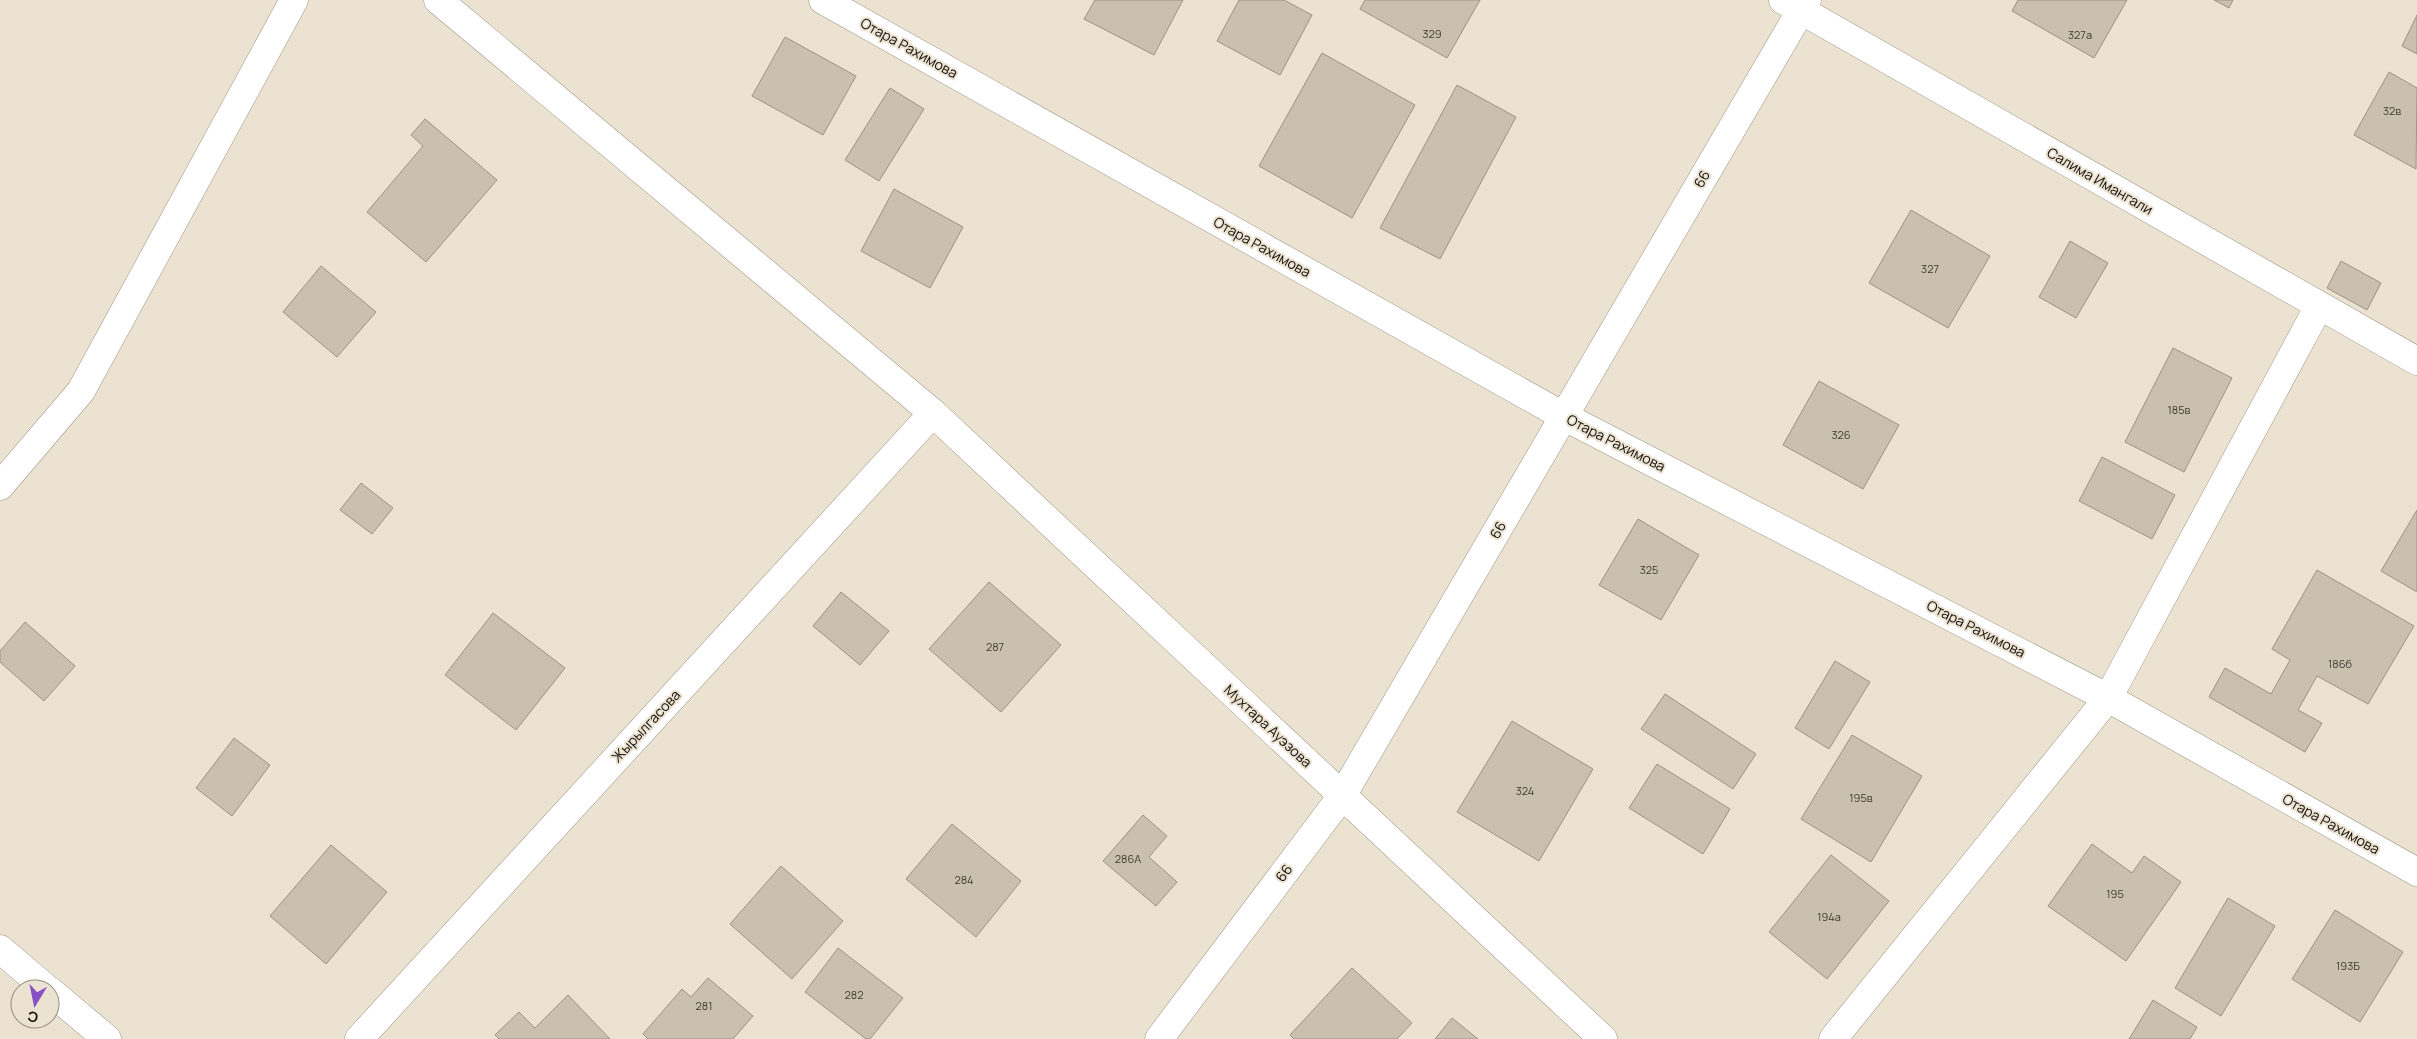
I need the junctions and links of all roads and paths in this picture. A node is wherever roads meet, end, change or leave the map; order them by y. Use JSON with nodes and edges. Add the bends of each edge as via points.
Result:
{"nodes":[{"id":1,"x":294,"y":0,"type":"edge"},
{"id":2,"x":438,"y":0,"type":"edge"},
{"id":3,"x":823,"y":0,"type":"edge"},
{"id":4,"x":1797,"y":3,"type":"edge"},
{"id":5,"x":2319,"y":306,"type":"junction"},
{"id":6,"x":2417,"y":361,"type":"edge"},
{"id":7,"x":933,"y":413,"type":"junction"},
{"id":8,"x":1564,"y":417,"type":"junction"},
{"id":9,"x":0,"y":486,"type":"edge"},
{"id":10,"x":2108,"y":698,"type":"junction"},
{"id":11,"x":1342,"y":796,"type":"junction"},
{"id":12,"x":2417,"y":872,"type":"edge"},
{"id":13,"x":0,"y":949,"type":"edge"},
{"id":14,"x":36,"y":979,"type":"edge"},
{"id":15,"x":60,"y":999,"type":"edge"},
{"id":16,"x":107,"y":1039,"type":"edge"},
{"id":17,"x":359,"y":1039,"type":"edge"},
{"id":18,"x":1159,"y":1039,"type":"edge"},
{"id":19,"x":1603,"y":1039,"type":"edge"},
{"id":20,"x":1834,"y":1039,"type":"edge"}],
"edges":[{"from":1,"to":9,"type":"street","via":[[81,391]]},
{"from":2,"to":7,"type":"street","name":"Мухтара Ауэзова"},
{"from":3,"to":8,"type":"street","name":"Отара Рахимова"},
{"from":4,"to":5,"type":"street","name":"Салима Имангали"},
{"from":4,"to":8,"type":"street","name":"66"},
{"from":5,"to":6,"type":"street","name":"Салима Имангали"},
{"from":5,"to":10,"type":"street"},
{"from":7,"to":11,"type":"street","name":"Мухтара Ауэзова"},
{"from":7,"to":17,"type":"street","name":"Жырылгасова"},
{"from":8,"to":10,"type":"street","name":"Отара Рахимова"},
{"from":8,"to":11,"type":"street","name":"66"},
{"from":10,"to":12,"type":"street","name":"Отара Рахимова"},
{"from":10,"to":20,"type":"street"},
{"from":11,"to":18,"type":"street","name":"66"},
{"from":11,"to":19,"type":"street","name":"Мухтара Ауэзова"},
{"from":13,"to":14,"type":"street"},
{"from":15,"to":16,"type":"street"}]}
